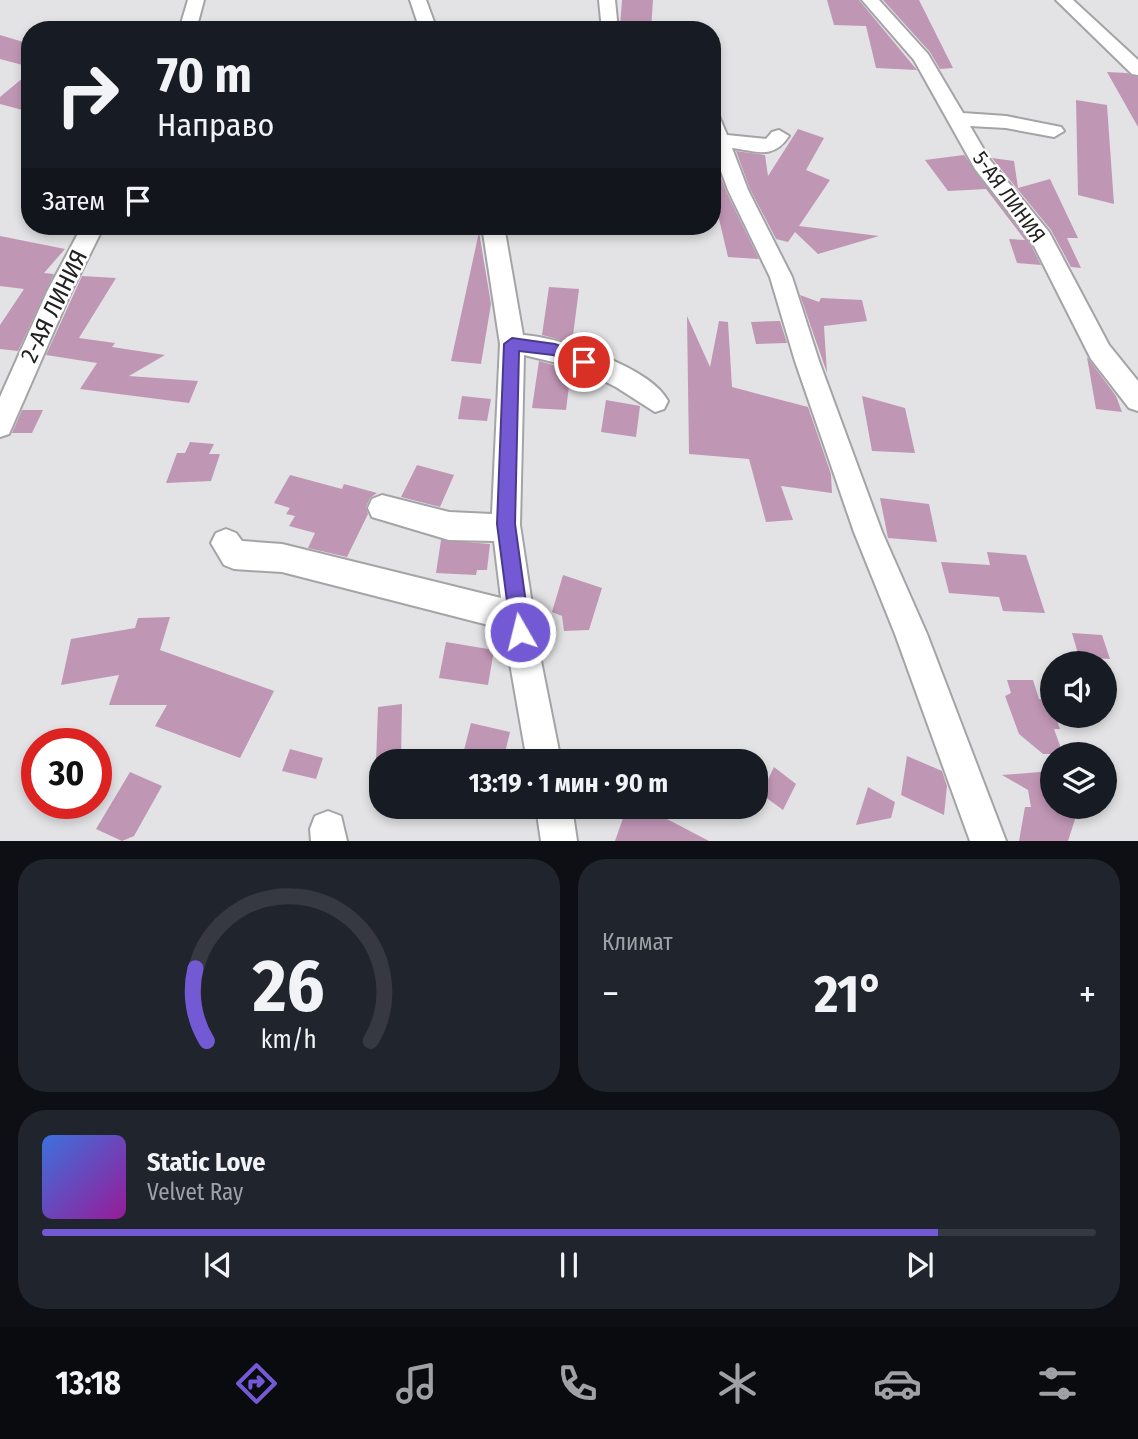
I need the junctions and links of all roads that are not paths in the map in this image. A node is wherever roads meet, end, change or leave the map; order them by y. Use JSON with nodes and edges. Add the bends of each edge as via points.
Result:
{"nodes":[{"id":1,"x":196,"y":0,"type":"edge"},
{"id":2,"x":418,"y":0,"type":"edge"},
{"id":3,"x":607,"y":0,"type":"edge"},
{"id":4,"x":870,"y":0,"type":"edge"},
{"id":5,"x":1063,"y":0,"type":"edge"},
{"id":6,"x":190,"y":21,"type":"edge"},
{"id":7,"x":426,"y":21,"type":"edge"},
{"id":8,"x":609,"y":21,"type":"edge"},
{"id":9,"x":1111,"y":43,"type":"junction"},
{"id":10,"x":1138,"y":47,"type":"edge"},
{"id":11,"x":1138,"y":70,"type":"edge"},
{"id":12,"x":957,"y":119,"type":"junction"},
{"id":13,"x":721,"y":131,"type":"edge"},
{"id":14,"x":1054,"y":131,"type":"dead end"},
{"id":15,"x":779,"y":136,"type":"dead end"},
{"id":16,"x":721,"y":144,"type":"edge"},
{"id":17,"x":88,"y":235,"type":"edge"},
{"id":18,"x":494,"y":235,"type":"edge"},
{"id":19,"x":512,"y":344,"type":"junction"},
{"id":20,"x":1138,"y":400,"type":"edge"},
{"id":21,"x":655,"y":401,"type":"dead end"},
{"id":22,"x":0,"y":426,"type":"edge"},
{"id":23,"x":382,"y":508,"type":"dead end"},
{"id":24,"x":506,"y":528,"type":"junction"},
{"id":25,"x":226,"y":543,"type":"dead end"},
{"id":26,"x":517,"y":613,"type":"junction"},
{"id":27,"x":542,"y":749,"type":"edge"},
{"id":28,"x":556,"y":819,"type":"edge"},
{"id":29,"x":559,"y":841,"type":"edge"},
{"id":30,"x":988,"y":841,"type":"edge"}],
"edges":[{"from":1,"to":6,"type":"street"},
{"from":2,"to":7,"type":"street"},
{"from":3,"to":8,"type":"street"},
{"from":4,"to":12,"type":"street","name":"5-АЯ ЛИНИЯ","via":[[922,58]]},
{"from":5,"to":9,"type":"street"},
{"from":9,"to":10,"type":"street"},
{"from":9,"to":11,"type":"street"},
{"from":12,"to":14,"type":"street"},
{"from":12,"to":20,"type":"street","name":"5-АЯ ЛИНИЯ","via":[[982,164],[1041,238],[1100,352]]},
{"from":13,"to":15,"type":"street","via":[[771,146]]},
{"from":16,"to":30,"type":"street","via":[[738,190],[781,276],[868,532]]},
{"from":17,"to":22,"type":"street","name":"2-АЯ ЛИНИЯ"},
{"from":18,"to":19,"type":"street"},
{"from":19,"to":21,"type":"street","via":[[555,350],[619,377]]},
{"from":19,"to":24,"type":"street"},
{"from":23,"to":24,"type":"street","via":[[449,526]]},
{"from":24,"to":26,"type":"street"},
{"from":25,"to":26,"type":"street","via":[[234,555],[282,558],[498,614]]},
{"from":26,"to":27,"type":"street"},
{"from":28,"to":29,"type":"street"}]}
